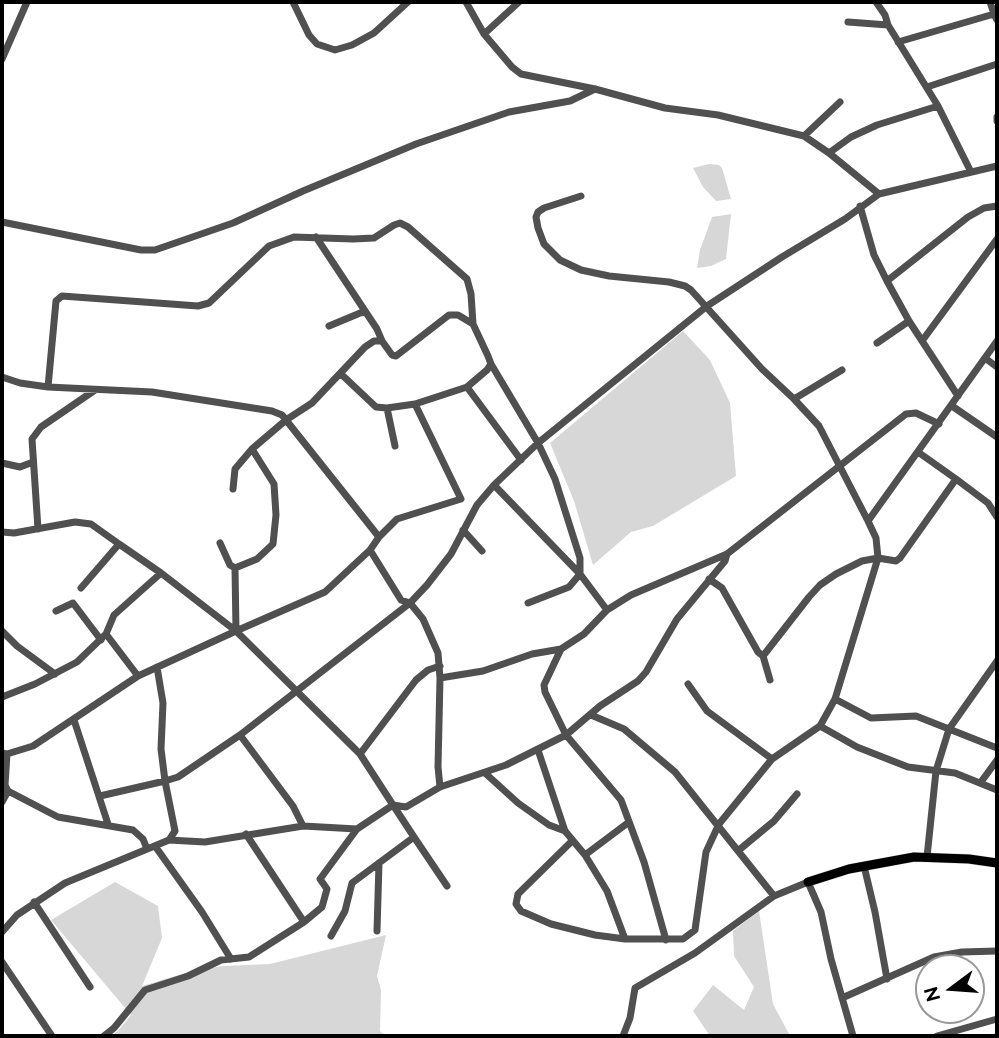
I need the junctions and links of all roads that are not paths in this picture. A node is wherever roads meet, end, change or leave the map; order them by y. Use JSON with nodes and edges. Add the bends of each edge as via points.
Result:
{"nodes":[{"id":1,"x":27,"y":2,"type":"edge"},
{"id":2,"x":293,"y":2,"type":"edge"},
{"id":3,"x":408,"y":2,"type":"edge"},
{"id":4,"x":466,"y":2,"type":"edge"},
{"id":5,"x":519,"y":2,"type":"edge"},
{"id":6,"x":876,"y":2,"type":"edge"},
{"id":7,"x":990,"y":2,"type":"edge"},
{"id":8,"x":995,"y":17,"type":"edge"},
{"id":9,"x":848,"y":22,"type":"dead end"},
{"id":10,"x":888,"y":25,"type":"junction"},
{"id":11,"x":484,"y":34,"type":"junction"},
{"id":12,"x":898,"y":42,"type":"junction"},
{"id":13,"x":2,"y":60,"type":"edge"},
{"id":14,"x":997,"y":64,"type":"edge"},
{"id":15,"x":927,"y":87,"type":"junction"},
{"id":16,"x":595,"y":89,"type":"junction"},
{"id":17,"x":840,"y":102,"type":"dead end"},
{"id":18,"x":938,"y":106,"type":"junction"},
{"id":19,"x":804,"y":136,"type":"junction"},
{"id":20,"x":828,"y":153,"type":"junction"},
{"id":21,"x":997,"y":166,"type":"edge"},
{"id":22,"x":971,"y":172,"type":"junction"},
{"id":23,"x":879,"y":194,"type":"junction"},
{"id":24,"x":581,"y":195,"type":"dead end"},
{"id":25,"x":860,"y":206,"type":"junction"},
{"id":26,"x":997,"y":206,"type":"edge"},
{"id":27,"x":2,"y":222,"type":"edge"},
{"id":28,"x":316,"y":237,"type":"junction"},
{"id":29,"x":997,"y":239,"type":"edge"},
{"id":30,"x":887,"y":281,"type":"junction"},
{"id":31,"x":707,"y":306,"type":"junction"},
{"id":32,"x":365,"y":311,"type":"junction"},
{"id":33,"x":909,"y":321,"type":"junction"},
{"id":34,"x":472,"y":324,"type":"junction"},
{"id":35,"x":329,"y":326,"type":"dead end"},
{"id":36,"x":382,"y":341,"type":"junction"},
{"id":37,"x":922,"y":341,"type":"junction"},
{"id":38,"x":997,"y":341,"type":"edge"},
{"id":39,"x":877,"y":343,"type":"dead end"},
{"id":40,"x":985,"y":358,"type":"junction"},
{"id":41,"x":491,"y":364,"type":"junction"},
{"id":42,"x":997,"y":367,"type":"edge"},
{"id":43,"x":842,"y":370,"type":"dead end"},
{"id":44,"x":341,"y":374,"type":"junction"},
{"id":45,"x":2,"y":377,"type":"edge"},
{"id":46,"x":48,"y":387,"type":"junction"},
{"id":47,"x":467,"y":387,"type":"junction"},
{"id":48,"x":95,"y":389,"type":"junction"},
{"id":49,"x":958,"y":396,"type":"junction"},
{"id":50,"x":794,"y":399,"type":"junction"},
{"id":51,"x":415,"y":404,"type":"junction"},
{"id":52,"x":952,"y":406,"type":"junction"},
{"id":53,"x":387,"y":408,"type":"junction"},
{"id":54,"x":286,"y":420,"type":"junction"},
{"id":55,"x":939,"y":424,"type":"junction"},
{"id":56,"x":997,"y":437,"type":"edge"},
{"id":57,"x":538,"y":443,"type":"junction"},
{"id":58,"x":395,"y":446,"type":"dead end"},
{"id":59,"x":252,"y":449,"type":"junction"},
{"id":60,"x":918,"y":452,"type":"junction"},
{"id":61,"x":521,"y":460,"type":"junction"},
{"id":62,"x":33,"y":462,"type":"junction"},
{"id":63,"x":2,"y":463,"type":"edge"},
{"id":64,"x":839,"y":466,"type":"junction"},
{"id":65,"x":956,"y":479,"type":"junction"},
{"id":66,"x":494,"y":485,"type":"junction"},
{"id":67,"x":233,"y":489,"type":"dead end"},
{"id":68,"x":461,"y":499,"type":"junction"},
{"id":69,"x":477,"y":505,"type":"junction"},
{"id":70,"x":997,"y":517,"type":"edge"},
{"id":71,"x":868,"y":521,"type":"junction"},
{"id":72,"x":38,"y":529,"type":"junction"},
{"id":73,"x":463,"y":530,"type":"junction"},
{"id":74,"x":2,"y":532,"type":"edge"},
{"id":75,"x":379,"y":537,"type":"junction"},
{"id":76,"x":220,"y":543,"type":"dead end"},
{"id":77,"x":119,"y":544,"type":"junction"},
{"id":78,"x":370,"y":550,"type":"junction"},
{"id":79,"x":482,"y":551,"type":"dead end"},
{"id":80,"x":727,"y":554,"type":"junction"},
{"id":81,"x":878,"y":558,"type":"junction"},
{"id":82,"x":235,"y":568,"type":"junction"},
{"id":83,"x":161,"y":573,"type":"junction"},
{"id":84,"x":580,"y":574,"type":"junction"},
{"id":85,"x":709,"y":579,"type":"junction"},
{"id":86,"x":81,"y":588,"type":"dead end"},
{"id":87,"x":410,"y":603,"type":"junction"},
{"id":88,"x":528,"y":603,"type":"dead end"},
{"id":89,"x":607,"y":610,"type":"junction"},
{"id":90,"x":56,"y":611,"type":"dead end"},
{"id":91,"x":2,"y":631,"type":"edge"},
{"id":92,"x":236,"y":631,"type":"junction"},
{"id":93,"x":104,"y":637,"type":"junction"},
{"id":94,"x":561,"y":649,"type":"junction"},
{"id":95,"x":763,"y":656,"type":"junction"},
{"id":96,"x":997,"y":661,"type":"edge"},
{"id":97,"x":440,"y":666,"type":"junction"},
{"id":98,"x":156,"y":667,"type":"junction"},
{"id":99,"x":55,"y":674,"type":"junction"},
{"id":100,"x":138,"y":676,"type":"junction"},
{"id":101,"x":440,"y":678,"type":"junction"},
{"id":102,"x":770,"y":680,"type":"dead end"},
{"id":103,"x":688,"y":684,"type":"dead end"},
{"id":104,"x":296,"y":692,"type":"junction"},
{"id":105,"x":2,"y":697,"type":"edge"},
{"id":106,"x":835,"y":699,"type":"junction"},
{"id":107,"x":592,"y":715,"type":"junction"},
{"id":108,"x":74,"y":720,"type":"junction"},
{"id":109,"x":820,"y":726,"type":"junction"},
{"id":110,"x":948,"y":729,"type":"junction"},
{"id":111,"x":240,"y":735,"type":"junction"},
{"id":112,"x":566,"y":735,"type":"junction"},
{"id":113,"x":997,"y":748,"type":"edge"},
{"id":114,"x":538,"y":750,"type":"junction"},
{"id":115,"x":4,"y":754,"type":"edge"},
{"id":116,"x":360,"y":754,"type":"junction"},
{"id":117,"x":772,"y":759,"type":"junction"},
{"id":118,"x":997,"y":760,"type":"edge"},
{"id":119,"x":936,"y":771,"type":"junction"},
{"id":120,"x":485,"y":773,"type":"junction"},
{"id":121,"x":165,"y":781,"type":"junction"},
{"id":122,"x":981,"y":782,"type":"junction"},
{"id":123,"x":440,"y":788,"type":"junction"},
{"id":124,"x":997,"y":790,"type":"edge"},
{"id":125,"x":5,"y":791,"type":"edge"},
{"id":126,"x":797,"y":794,"type":"dead end"},
{"id":127,"x":100,"y":796,"type":"junction"},
{"id":128,"x":2,"y":802,"type":"edge"},
{"id":129,"x":393,"y":805,"type":"junction"},
{"id":130,"x":629,"y":822,"type":"junction"},
{"id":131,"x":108,"y":824,"type":"junction"},
{"id":132,"x":719,"y":824,"type":"junction"},
{"id":133,"x":303,"y":826,"type":"junction"},
{"id":134,"x":356,"y":829,"type":"junction"},
{"id":135,"x":565,"y":831,"type":"junction"},
{"id":136,"x":246,"y":834,"type":"junction"},
{"id":137,"x":414,"y":837,"type":"junction"},
{"id":138,"x":169,"y":840,"type":"junction"},
{"id":139,"x":571,"y":842,"type":"junction"},
{"id":140,"x":151,"y":848,"type":"junction"},
{"id":141,"x":739,"y":850,"type":"junction"},
{"id":142,"x":584,"y":855,"type":"junction"},
{"id":143,"x":927,"y":858,"type":"junction"},
{"id":144,"x":379,"y":863,"type":"junction"},
{"id":145,"x":997,"y":863,"type":"edge"},
{"id":146,"x":864,"y":866,"type":"junction"},
{"id":147,"x":808,"y":882,"type":"junction"},
{"id":148,"x":447,"y":886,"type":"dead end"},
{"id":149,"x":774,"y":896,"type":"junction"},
{"id":150,"x":34,"y":902,"type":"junction"},
{"id":151,"x":303,"y":922,"type":"junction"},
{"id":152,"x":377,"y":931,"type":"dead end"},
{"id":153,"x":2,"y":932,"type":"edge"},
{"id":154,"x":331,"y":936,"type":"dead end"},
{"id":155,"x":625,"y":939,"type":"junction"},
{"id":156,"x":666,"y":940,"type":"junction"},
{"id":157,"x":997,"y":951,"type":"edge"},
{"id":158,"x":231,"y":959,"type":"junction"},
{"id":159,"x":2,"y":962,"type":"edge"},
{"id":160,"x":887,"y":979,"type":"junction"},
{"id":161,"x":89,"y":987,"type":"dead end"},
{"id":162,"x":842,"y":998,"type":"junction"},
{"id":163,"x":997,"y":1019,"type":"edge"},
{"id":164,"x":52,"y":1036,"type":"edge"},
{"id":165,"x":104,"y":1036,"type":"edge"},
{"id":166,"x":623,"y":1036,"type":"edge"},
{"id":167,"x":853,"y":1036,"type":"edge"},
{"id":168,"x":937,"y":1036,"type":"edge"}],
"edges":[{"from":1,"to":13,"type":"street"},
{"from":2,"to":3,"type":"street","via":[[309,35],[317,44],[335,50],[374,33]]},
{"from":4,"to":11,"type":"street"},
{"from":5,"to":11,"type":"street"},
{"from":6,"to":10,"type":"street"},
{"from":7,"to":8,"type":"street"},
{"from":8,"to":12,"type":"street"},
{"from":9,"to":10,"type":"street"},
{"from":10,"to":12,"type":"street"},
{"from":11,"to":16,"type":"street","via":[[521,74]]},
{"from":12,"to":15,"type":"street"},
{"from":14,"to":15,"type":"street"},
{"from":15,"to":18,"type":"street"},
{"from":16,"to":19,"type":"street"},
{"from":16,"to":27,"type":"street","via":[[560,104],[509,112],[440,135],[233,223],[155,250]]},
{"from":17,"to":19,"type":"street"},
{"from":18,"to":20,"type":"street","via":[[877,125]]},
{"from":18,"to":22,"type":"street"},
{"from":19,"to":20,"type":"street"},
{"from":20,"to":23,"type":"street"},
{"from":21,"to":22,"type":"street"},
{"from":22,"to":23,"type":"street"},
{"from":23,"to":25,"type":"street"},
{"from":24,"to":31,"type":"street","via":[[544,208],[536,217],[544,244],[560,260],[580,270],[685,285]]},
{"from":25,"to":30,"type":"street"},
{"from":25,"to":31,"type":"street"},
{"from":26,"to":30,"type":"street","via":[[976,211]]},
{"from":28,"to":32,"type":"street"},
{"from":28,"to":34,"type":"street","via":[[374,238],[400,223],[408,227],[467,279]]},
{"from":28,"to":46,"type":"street","via":[[293,237],[269,246],[209,303],[198,306],[62,296],[56,301]]},
{"from":29,"to":37,"type":"street"},
{"from":30,"to":33,"type":"street"},
{"from":31,"to":50,"type":"street"},
{"from":31,"to":57,"type":"street"},
{"from":32,"to":35,"type":"street"},
{"from":32,"to":36,"type":"street"},
{"from":33,"to":37,"type":"street"},
{"from":33,"to":39,"type":"street"},
{"from":34,"to":36,"type":"street","via":[[449,315],[396,356]]},
{"from":34,"to":41,"type":"street"},
{"from":36,"to":44,"type":"street","via":[[365,347]]},
{"from":37,"to":49,"type":"street"},
{"from":38,"to":40,"type":"street"},
{"from":40,"to":42,"type":"street"},
{"from":40,"to":49,"type":"street"},
{"from":41,"to":47,"type":"street"},
{"from":41,"to":57,"type":"street"},
{"from":43,"to":50,"type":"street"},
{"from":44,"to":53,"type":"street","via":[[371,403]]},
{"from":44,"to":54,"type":"street","via":[[312,403]]},
{"from":45,"to":46,"type":"street"},
{"from":46,"to":48,"type":"street"},
{"from":47,"to":51,"type":"street"},
{"from":47,"to":61,"type":"street"},
{"from":48,"to":54,"type":"street","via":[[163,393],[272,411]]},
{"from":48,"to":62,"type":"street","via":[[35,432]]},
{"from":49,"to":52,"type":"street"},
{"from":50,"to":64,"type":"street","via":[[825,435]]},
{"from":51,"to":53,"type":"street"},
{"from":51,"to":68,"type":"street"},
{"from":52,"to":55,"type":"street"},
{"from":52,"to":56,"type":"street"},
{"from":53,"to":58,"type":"street"},
{"from":54,"to":59,"type":"street"},
{"from":54,"to":75,"type":"street"},
{"from":55,"to":60,"type":"street"},
{"from":55,"to":64,"type":"street","via":[[916,413],[906,414]]},
{"from":57,"to":61,"type":"street"},
{"from":57,"to":84,"type":"street","via":[[567,515]]},
{"from":59,"to":67,"type":"street","via":[[235,469]]},
{"from":59,"to":82,"type":"street","via":[[274,484],[274,537],[266,552]]},
{"from":60,"to":65,"type":"street"},
{"from":60,"to":71,"type":"street"},
{"from":61,"to":66,"type":"street"},
{"from":62,"to":63,"type":"street","via":[[20,467]]},
{"from":62,"to":72,"type":"street"},
{"from":64,"to":71,"type":"street"},
{"from":64,"to":80,"type":"street"},
{"from":65,"to":70,"type":"street","via":[[988,503]]},
{"from":65,"to":81,"type":"street","via":[[900,558]]},
{"from":66,"to":69,"type":"street"},
{"from":66,"to":84,"type":"street"},
{"from":68,"to":69,"type":"street"},
{"from":68,"to":75,"type":"street","via":[[397,519]]},
{"from":69,"to":73,"type":"street"},
{"from":71,"to":81,"type":"street"},
{"from":72,"to":74,"type":"street"},
{"from":72,"to":77,"type":"street","via":[[84,522]]},
{"from":73,"to":79,"type":"street"},
{"from":73,"to":87,"type":"street","via":[[440,569]]},
{"from":75,"to":78,"type":"street"},
{"from":76,"to":82,"type":"street"},
{"from":77,"to":83,"type":"street"},
{"from":77,"to":86,"type":"street"},
{"from":78,"to":87,"type":"street","via":[[401,600]]},
{"from":78,"to":92,"type":"street","via":[[325,592]]},
{"from":80,"to":85,"type":"street"},
{"from":80,"to":89,"type":"street"},
{"from":81,"to":95,"type":"street","via":[[852,564],[820,585]]},
{"from":81,"to":106,"type":"street"},
{"from":82,"to":92,"type":"street"},
{"from":83,"to":92,"type":"street"},
{"from":83,"to":93,"type":"street","via":[[114,615]]},
{"from":84,"to":88,"type":"street","via":[[564,590]]},
{"from":84,"to":89,"type":"street"},
{"from":85,"to":95,"type":"street","via":[[722,588]]},
{"from":85,"to":107,"type":"street","via":[[677,619],[646,672]]},
{"from":87,"to":97,"type":"street","via":[[433,639]]},
{"from":87,"to":104,"type":"street"},
{"from":89,"to":94,"type":"street"},
{"from":90,"to":93,"type":"street","via":[[74,603]]},
{"from":91,"to":99,"type":"street"},
{"from":92,"to":98,"type":"street"},
{"from":92,"to":104,"type":"street"},
{"from":93,"to":99,"type":"street","via":[[77,662]]},
{"from":93,"to":100,"type":"street"},
{"from":94,"to":101,"type":"street"},
{"from":94,"to":112,"type":"street","via":[[544,685]]},
{"from":95,"to":102,"type":"street"},
{"from":96,"to":110,"type":"street"},
{"from":97,"to":101,"type":"street"},
{"from":97,"to":116,"type":"street","via":[[416,680]]},
{"from":98,"to":100,"type":"street"},
{"from":98,"to":121,"type":"street","via":[[163,703]]},
{"from":99,"to":105,"type":"street"},
{"from":100,"to":108,"type":"street"},
{"from":101,"to":123,"type":"street"},
{"from":103,"to":117,"type":"street","via":[[707,710]]},
{"from":104,"to":111,"type":"street"},
{"from":104,"to":116,"type":"street"},
{"from":106,"to":109,"type":"street"},
{"from":106,"to":110,"type":"street","via":[[871,719],[910,715]]},
{"from":107,"to":112,"type":"street"},
{"from":107,"to":132,"type":"street","via":[[624,729],[659,757]]},
{"from":108,"to":115,"type":"street","via":[[33,746]]},
{"from":108,"to":127,"type":"street"},
{"from":109,"to":117,"type":"street"},
{"from":109,"to":119,"type":"street","via":[[908,767]]},
{"from":110,"to":113,"type":"street"},
{"from":110,"to":119,"type":"street"},
{"from":111,"to":121,"type":"street"},
{"from":111,"to":133,"type":"street"},
{"from":112,"to":114,"type":"street"},
{"from":112,"to":130,"type":"street","via":[[618,793]]},
{"from":114,"to":120,"type":"street"},
{"from":114,"to":135,"type":"street"},
{"from":115,"to":125,"type":"street"},
{"from":116,"to":129,"type":"street"},
{"from":117,"to":132,"type":"street"},
{"from":118,"to":122,"type":"street"},
{"from":119,"to":122,"type":"street"},
{"from":119,"to":143,"type":"street"},
{"from":120,"to":123,"type":"street"},
{"from":120,"to":135,"type":"street","via":[[518,803]]},
{"from":121,"to":127,"type":"street"},
{"from":121,"to":138,"type":"street","via":[[175,831]]},
{"from":122,"to":124,"type":"street"},
{"from":123,"to":129,"type":"street","via":[[406,807]]},
{"from":125,"to":128,"type":"street"},
{"from":125,"to":131,"type":"street","via":[[58,817]]},
{"from":126,"to":141,"type":"street"},
{"from":127,"to":131,"type":"street"},
{"from":129,"to":134,"type":"street"},
{"from":129,"to":137,"type":"street"},
{"from":130,"to":142,"type":"street"},
{"from":130,"to":156,"type":"street"},
{"from":131,"to":140,"type":"street","via":[[138,833]]},
{"from":132,"to":141,"type":"street"},
{"from":132,"to":156,"type":"street","via":[[706,852],[695,930],[683,939]]},
{"from":133,"to":134,"type":"street"},
{"from":133,"to":136,"type":"street"},
{"from":134,"to":151,"type":"street","via":[[320,879],[327,889],[322,907]]},
{"from":135,"to":139,"type":"street"},
{"from":136,"to":138,"type":"street","via":[[195,843]]},
{"from":136,"to":151,"type":"street"},
{"from":137,"to":144,"type":"street"},
{"from":137,"to":148,"type":"street"},
{"from":138,"to":140,"type":"street"},
{"from":139,"to":142,"type":"street"},
{"from":139,"to":155,"type":"street","via":[[518,894],[517,906],[571,930]]},
{"from":140,"to":150,"type":"street","via":[[65,883]]},
{"from":140,"to":158,"type":"street","via":[[202,912]]},
{"from":141,"to":149,"type":"street"},
{"from":142,"to":155,"type":"street","via":[[607,891]]},
{"from":143,"to":145,"type":"main road"},
{"from":143,"to":146,"type":"main road"},
{"from":144,"to":152,"type":"street"},
{"from":144,"to":154,"type":"street","via":[[352,883],[345,911]]},
{"from":146,"to":147,"type":"main road"},
{"from":146,"to":160,"type":"street"},
{"from":147,"to":149,"type":"street"},
{"from":147,"to":162,"type":"street","via":[[821,912]]},
{"from":149,"to":166,"type":"street","via":[[695,953],[635,988]]},
{"from":150,"to":153,"type":"street"},
{"from":150,"to":161,"type":"street"},
{"from":151,"to":158,"type":"street","via":[[249,957]]},
{"from":155,"to":156,"type":"street"},
{"from":157,"to":160,"type":"street","via":[[943,954]]},
{"from":158,"to":165,"type":"street","via":[[145,990]]},
{"from":159,"to":164,"type":"street"},
{"from":160,"to":162,"type":"street"},
{"from":162,"to":167,"type":"street"},
{"from":163,"to":168,"type":"street"}]}
